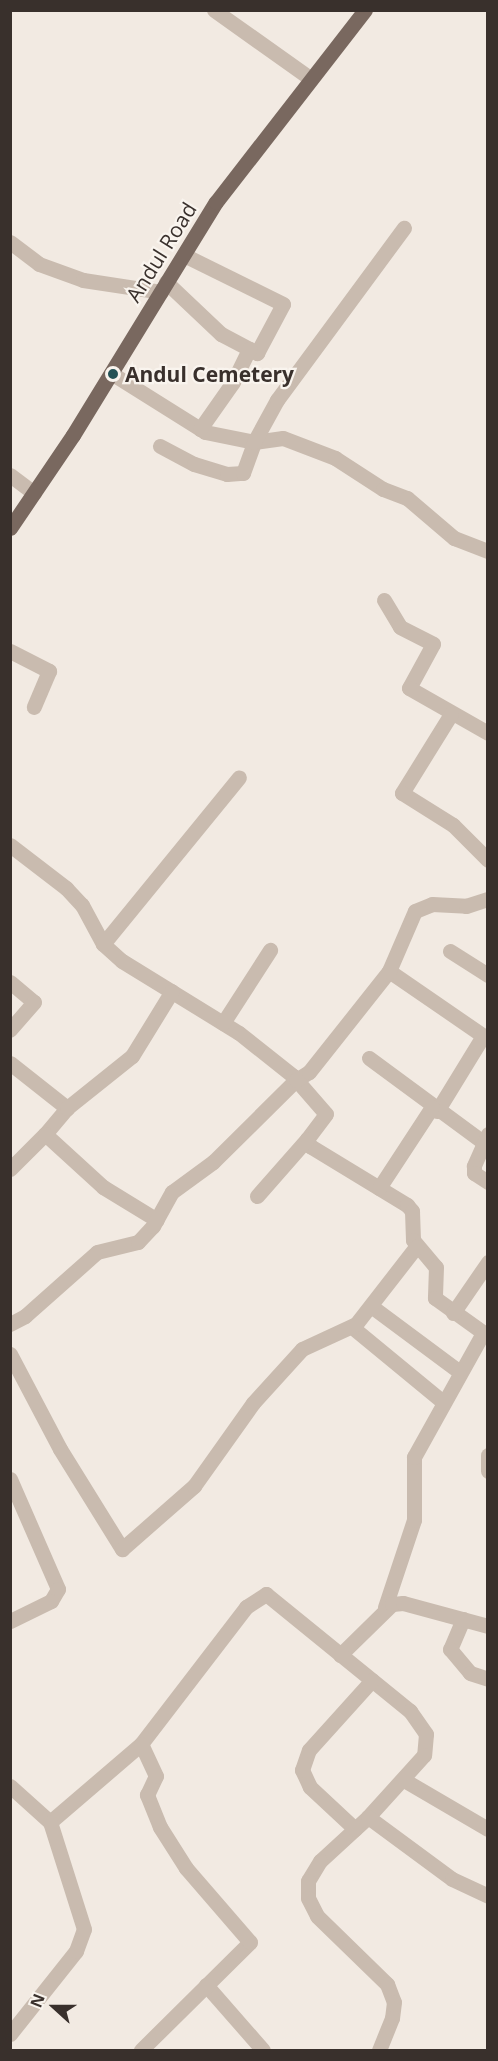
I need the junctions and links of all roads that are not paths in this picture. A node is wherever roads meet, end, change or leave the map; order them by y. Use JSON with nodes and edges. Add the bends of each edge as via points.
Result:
{"nodes":[{"id":1,"x":214,"y":10,"type":"edge"},
{"id":2,"x":365,"y":10,"type":"edge"},
{"id":3,"x":311,"y":80,"type":"junction"},
{"id":4,"x":404,"y":228,"type":"dead end"},
{"id":5,"x":10,"y":242,"type":"edge"},
{"id":6,"x":183,"y":255,"type":"junction"},
{"id":7,"x":164,"y":287,"type":"junction"},
{"id":8,"x":249,"y":349,"type":"junction"},
{"id":9,"x":111,"y":373,"type":"junction"},
{"id":10,"x":200,"y":429,"type":"junction"},
{"id":11,"x":254,"y":442,"type":"junction"},
{"id":12,"x":160,"y":446,"type":"dead end"},
{"id":13,"x":10,"y":475,"type":"edge"},
{"id":14,"x":34,"y":493,"type":"junction"},
{"id":15,"x":10,"y":528,"type":"edge"},
{"id":16,"x":488,"y":551,"type":"edge"},
{"id":17,"x":384,"y":600,"type":"dead end"},
{"id":18,"x":10,"y":651,"type":"edge"},
{"id":19,"x":34,"y":707,"type":"dead end"},
{"id":20,"x":451,"y":714,"type":"junction"},
{"id":21,"x":488,"y":733,"type":"edge"},
{"id":22,"x":239,"y":777,"type":"dead end"},
{"id":23,"x":10,"y":845,"type":"edge"},
{"id":24,"x":488,"y":860,"type":"edge"},
{"id":25,"x":484,"y":904,"type":"edge"},
{"id":26,"x":103,"y":944,"type":"junction"},
{"id":27,"x":270,"y":950,"type":"dead end"},
{"id":28,"x":450,"y":951,"type":"dead end"},
{"id":29,"x":389,"y":971,"type":"junction"},
{"id":30,"x":488,"y":975,"type":"edge"},
{"id":31,"x":10,"y":982,"type":"edge"},
{"id":32,"x":172,"y":991,"type":"junction"},
{"id":33,"x":223,"y":1023,"type":"junction"},
{"id":34,"x":10,"y":1030,"type":"edge"},
{"id":35,"x":485,"y":1037,"type":"edge"},
{"id":36,"x":369,"y":1058,"type":"dead end"},
{"id":37,"x":10,"y":1063,"type":"edge"},
{"id":38,"x":296,"y":1080,"type":"junction"},
{"id":39,"x":67,"y":1108,"type":"junction"},
{"id":40,"x":435,"y":1109,"type":"junction"},
{"id":41,"x":45,"y":1134,"type":"junction"},
{"id":42,"x":485,"y":1138,"type":"edge"},
{"id":43,"x":307,"y":1139,"type":"junction"},
{"id":44,"x":10,"y":1169,"type":"edge"},
{"id":45,"x":488,"y":1182,"type":"edge"},
{"id":46,"x":379,"y":1188,"type":"junction"},
{"id":47,"x":257,"y":1196,"type":"dead end"},
{"id":48,"x":157,"y":1220,"type":"junction"},
{"id":49,"x":416,"y":1246,"type":"junction"},
{"id":50,"x":488,"y":1262,"type":"edge"},
{"id":51,"x":371,"y":1306,"type":"junction"},
{"id":52,"x":453,"y":1313,"type":"junction"},
{"id":53,"x":10,"y":1324,"type":"edge"},
{"id":54,"x":352,"y":1327,"type":"junction"},
{"id":55,"x":485,"y":1334,"type":"edge"},
{"id":56,"x":10,"y":1354,"type":"edge"},
{"id":57,"x":460,"y":1371,"type":"junction"},
{"id":58,"x":443,"y":1402,"type":"junction"},
{"id":59,"x":488,"y":1455,"type":"edge"},
{"id":60,"x":488,"y":1471,"type":"edge"},
{"id":61,"x":10,"y":1479,"type":"edge"},
{"id":62,"x":385,"y":1607,"type":"junction"},
{"id":63,"x":463,"y":1619,"type":"junction"},
{"id":64,"x":10,"y":1621,"type":"edge"},
{"id":65,"x":488,"y":1626,"type":"edge"},
{"id":66,"x":340,"y":1654,"type":"junction"},
{"id":67,"x":488,"y":1679,"type":"edge"},
{"id":68,"x":372,"y":1680,"type":"junction"},
{"id":69,"x":141,"y":1744,"type":"junction"},
{"id":70,"x":404,"y":1780,"type":"junction"},
{"id":71,"x":10,"y":1786,"type":"edge"},
{"id":72,"x":368,"y":1817,"type":"junction"},
{"id":73,"x":50,"y":1822,"type":"junction"},
{"id":74,"x":355,"y":1829,"type":"junction"},
{"id":75,"x":488,"y":1829,"type":"edge"},
{"id":76,"x":488,"y":1896,"type":"edge"},
{"id":77,"x":206,"y":1985,"type":"junction"},
{"id":78,"x":10,"y":2034,"type":"edge"},
{"id":79,"x":141,"y":2050,"type":"edge"},
{"id":80,"x":263,"y":2050,"type":"edge"},
{"id":81,"x":379,"y":2050,"type":"edge"}],
"edges":[{"from":1,"to":3,"type":"street"},
{"from":2,"to":3,"type":"main road","name":"Andul Road"},
{"from":3,"to":6,"type":"main road","name":"Andul Road","via":[[216,202]]},
{"from":4,"to":11,"type":"street","via":[[277,400]]},
{"from":5,"to":7,"type":"street","via":[[39,264],[83,280]]},
{"from":6,"to":7,"type":"main road","name":"Andul Road"},
{"from":6,"to":8,"type":"street","via":[[284,304],[257,353]]},
{"from":7,"to":8,"type":"street","via":[[221,334]]},
{"from":7,"to":9,"type":"main road","name":"Andul Road"},
{"from":8,"to":10,"type":"street","via":[[233,382]]},
{"from":9,"to":10,"type":"street"},
{"from":9,"to":14,"type":"main road","name":"Andul Road"},
{"from":10,"to":11,"type":"street"},
{"from":11,"to":12,"type":"street","via":[[243,473],[227,474],[194,464]]},
{"from":11,"to":16,"type":"street","via":[[283,438],[335,458],[383,489],[406,498],[454,538]]},
{"from":13,"to":14,"type":"street"},
{"from":14,"to":15,"type":"main road","name":"Andul Road"},
{"from":17,"to":20,"type":"street","via":[[400,627],[433,644],[409,687]]},
{"from":18,"to":19,"type":"street","via":[[49,671]]},
{"from":20,"to":21,"type":"street"},
{"from":20,"to":24,"type":"street","via":[[402,793],[453,825]]},
{"from":22,"to":26,"type":"street"},
{"from":23,"to":26,"type":"street","via":[[82,905]]},
{"from":25,"to":29,"type":"street","via":[[432,904],[415,911]]},
{"from":26,"to":32,"type":"street","via":[[122,961]]},
{"from":27,"to":33,"type":"street"},
{"from":28,"to":30,"type":"street"},
{"from":29,"to":35,"type":"street"},
{"from":29,"to":38,"type":"street","via":[[309,1072]]},
{"from":31,"to":34,"type":"street","via":[[34,1002]]},
{"from":32,"to":33,"type":"street"},
{"from":32,"to":39,"type":"street","via":[[132,1056]]},
{"from":33,"to":38,"type":"street"},
{"from":35,"to":40,"type":"street"},
{"from":36,"to":40,"type":"street"},
{"from":37,"to":39,"type":"street"},
{"from":38,"to":43,"type":"street","via":[[326,1114]]},
{"from":38,"to":48,"type":"street","via":[[230,1146],[172,1192]]},
{"from":39,"to":41,"type":"street"},
{"from":40,"to":42,"type":"street"},
{"from":40,"to":46,"type":"street"},
{"from":41,"to":44,"type":"street"},
{"from":41,"to":48,"type":"street","via":[[103,1187]]},
{"from":42,"to":45,"type":"street","via":[[474,1173]]},
{"from":43,"to":46,"type":"street","via":[[310,1146]]},
{"from":43,"to":47,"type":"street"},
{"from":46,"to":49,"type":"street","via":[[412,1211]]},
{"from":48,"to":53,"type":"street","via":[[138,1242],[97,1252],[25,1316]]},
{"from":49,"to":51,"type":"street"},
{"from":49,"to":52,"type":"street","via":[[436,1267],[435,1298]]},
{"from":50,"to":52,"type":"street"},
{"from":51,"to":54,"type":"street"},
{"from":51,"to":57,"type":"street"},
{"from":52,"to":55,"type":"street"},
{"from":54,"to":56,"type":"street","via":[[302,1349],[253,1402],[194,1486],[122,1549],[60,1449]]},
{"from":54,"to":58,"type":"street"},
{"from":55,"to":57,"type":"street"},
{"from":57,"to":58,"type":"street"},
{"from":58,"to":62,"type":"street","via":[[414,1457],[414,1520]]},
{"from":59,"to":60,"type":"street"},
{"from":61,"to":64,"type":"street","via":[[58,1589],[51,1601]]},
{"from":62,"to":63,"type":"street","via":[[403,1603]]},
{"from":62,"to":66,"type":"street"},
{"from":63,"to":65,"type":"street"},
{"from":63,"to":67,"type":"street","via":[[450,1649],[470,1673]]},
{"from":66,"to":68,"type":"street"},
{"from":66,"to":69,"type":"street","via":[[266,1594],[246,1606]]},
{"from":68,"to":70,"type":"street","via":[[410,1711],[426,1734],[424,1755]]},
{"from":68,"to":74,"type":"street","via":[[309,1750],[302,1770],[310,1787]]},
{"from":69,"to":73,"type":"street"},
{"from":69,"to":77,"type":"street","via":[[156,1776],[147,1795],[160,1827],[186,1868],[250,1942]]},
{"from":70,"to":72,"type":"street"},
{"from":70,"to":75,"type":"street"},
{"from":71,"to":73,"type":"street"},
{"from":72,"to":74,"type":"street"},
{"from":72,"to":76,"type":"street","via":[[452,1879]]},
{"from":73,"to":78,"type":"street","via":[[84,1929],[76,1951]]},
{"from":74,"to":81,"type":"street","via":[[313,1869],[308,1898],[317,1916],[387,1984],[394,2001],[392,2018]]},
{"from":77,"to":79,"type":"street"},
{"from":77,"to":80,"type":"street"}]}
